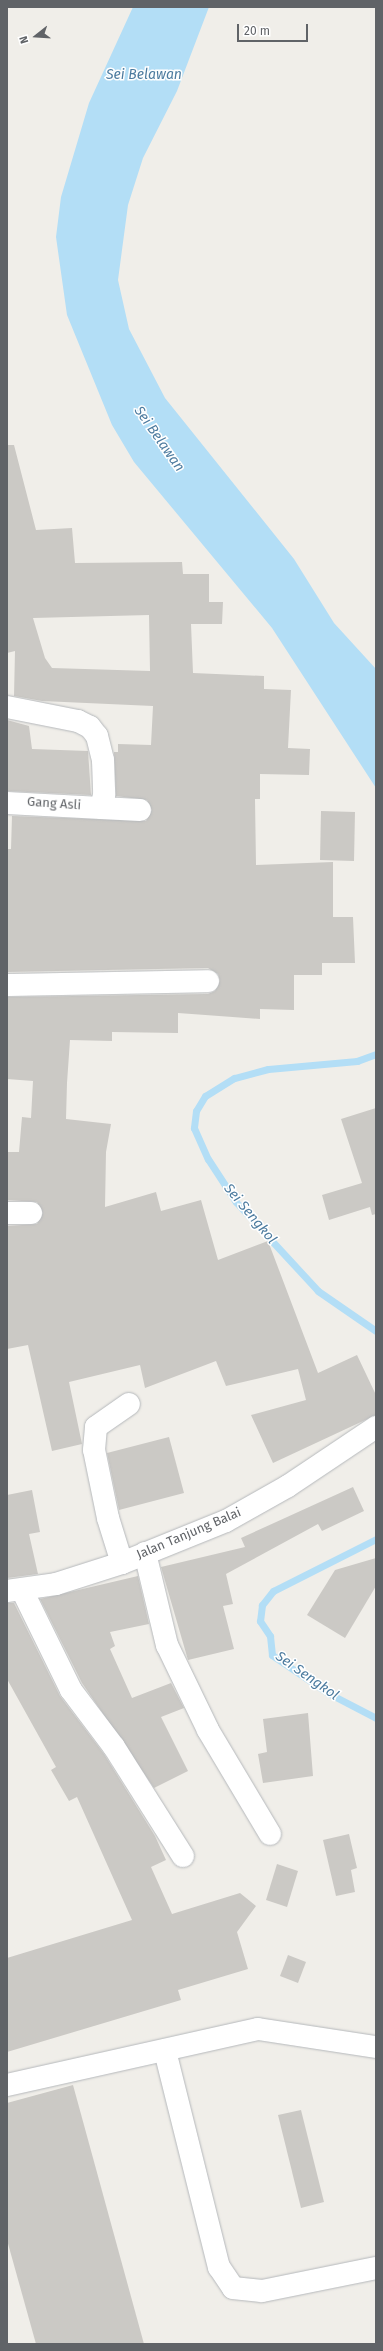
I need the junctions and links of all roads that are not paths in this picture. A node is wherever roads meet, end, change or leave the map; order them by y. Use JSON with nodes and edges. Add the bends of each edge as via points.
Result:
{"nodes":[{"id":1,"x":7,"y":707,"type":"edge"},
{"id":2,"x":7,"y":803,"type":"edge"},
{"id":3,"x":101,"y":808,"type":"junction"},
{"id":4,"x":140,"y":810,"type":"dead end"},
{"id":5,"x":208,"y":981,"type":"dead end"},
{"id":6,"x":7,"y":985,"type":"edge"},
{"id":7,"x":7,"y":1213,"type":"edge"},
{"id":8,"x":30,"y":1213,"type":"dead end"},
{"id":9,"x":129,"y":1404,"type":"dead end"},
{"id":10,"x":376,"y":1427,"type":"edge"},
{"id":11,"x":145,"y":1553,"type":"junction"},
{"id":12,"x":122,"y":1563,"type":"junction"},
{"id":13,"x":15,"y":1590,"type":"edge"},
{"id":14,"x":270,"y":1834,"type":"dead end"},
{"id":15,"x":183,"y":1856,"type":"dead end"},
{"id":16,"x":376,"y":2047,"type":"edge"},
{"id":17,"x":164,"y":2051,"type":"junction"},
{"id":18,"x":7,"y":2086,"type":"edge"},
{"id":19,"x":376,"y":2268,"type":"edge"}],
"edges":[{"from":1,"to":3,"type":"street","via":[[78,721],[90,727],[97,736],[103,760],[104,795]]},
{"from":2,"to":3,"type":"street","name":"Gang Asli"},
{"from":3,"to":4,"type":"street","name":"Gang Asli"},
{"from":5,"to":6,"type":"street"},
{"from":7,"to":8,"type":"street"},
{"from":9,"to":12,"type":"street","via":[[96,1428],[94,1450],[108,1518]]},
{"from":10,"to":11,"type":"street","name":"Jalan Tanjung Balai","via":[[288,1486],[226,1521]]},
{"from":11,"to":12,"type":"street","name":"Jalan Tanjung Balai"},
{"from":11,"to":14,"type":"street","via":[[167,1645],[208,1730]]},
{"from":12,"to":13,"type":"street","name":"Jalan Tanjung Balai"},
{"from":13,"to":15,"type":"street","via":[[70,1690],[114,1747]]},
{"from":16,"to":17,"type":"street","via":[[258,2029]]},
{"from":17,"to":18,"type":"street"},
{"from":17,"to":19,"type":"street","via":[[219,2267],[233,2288],[262,2291]]}]}
